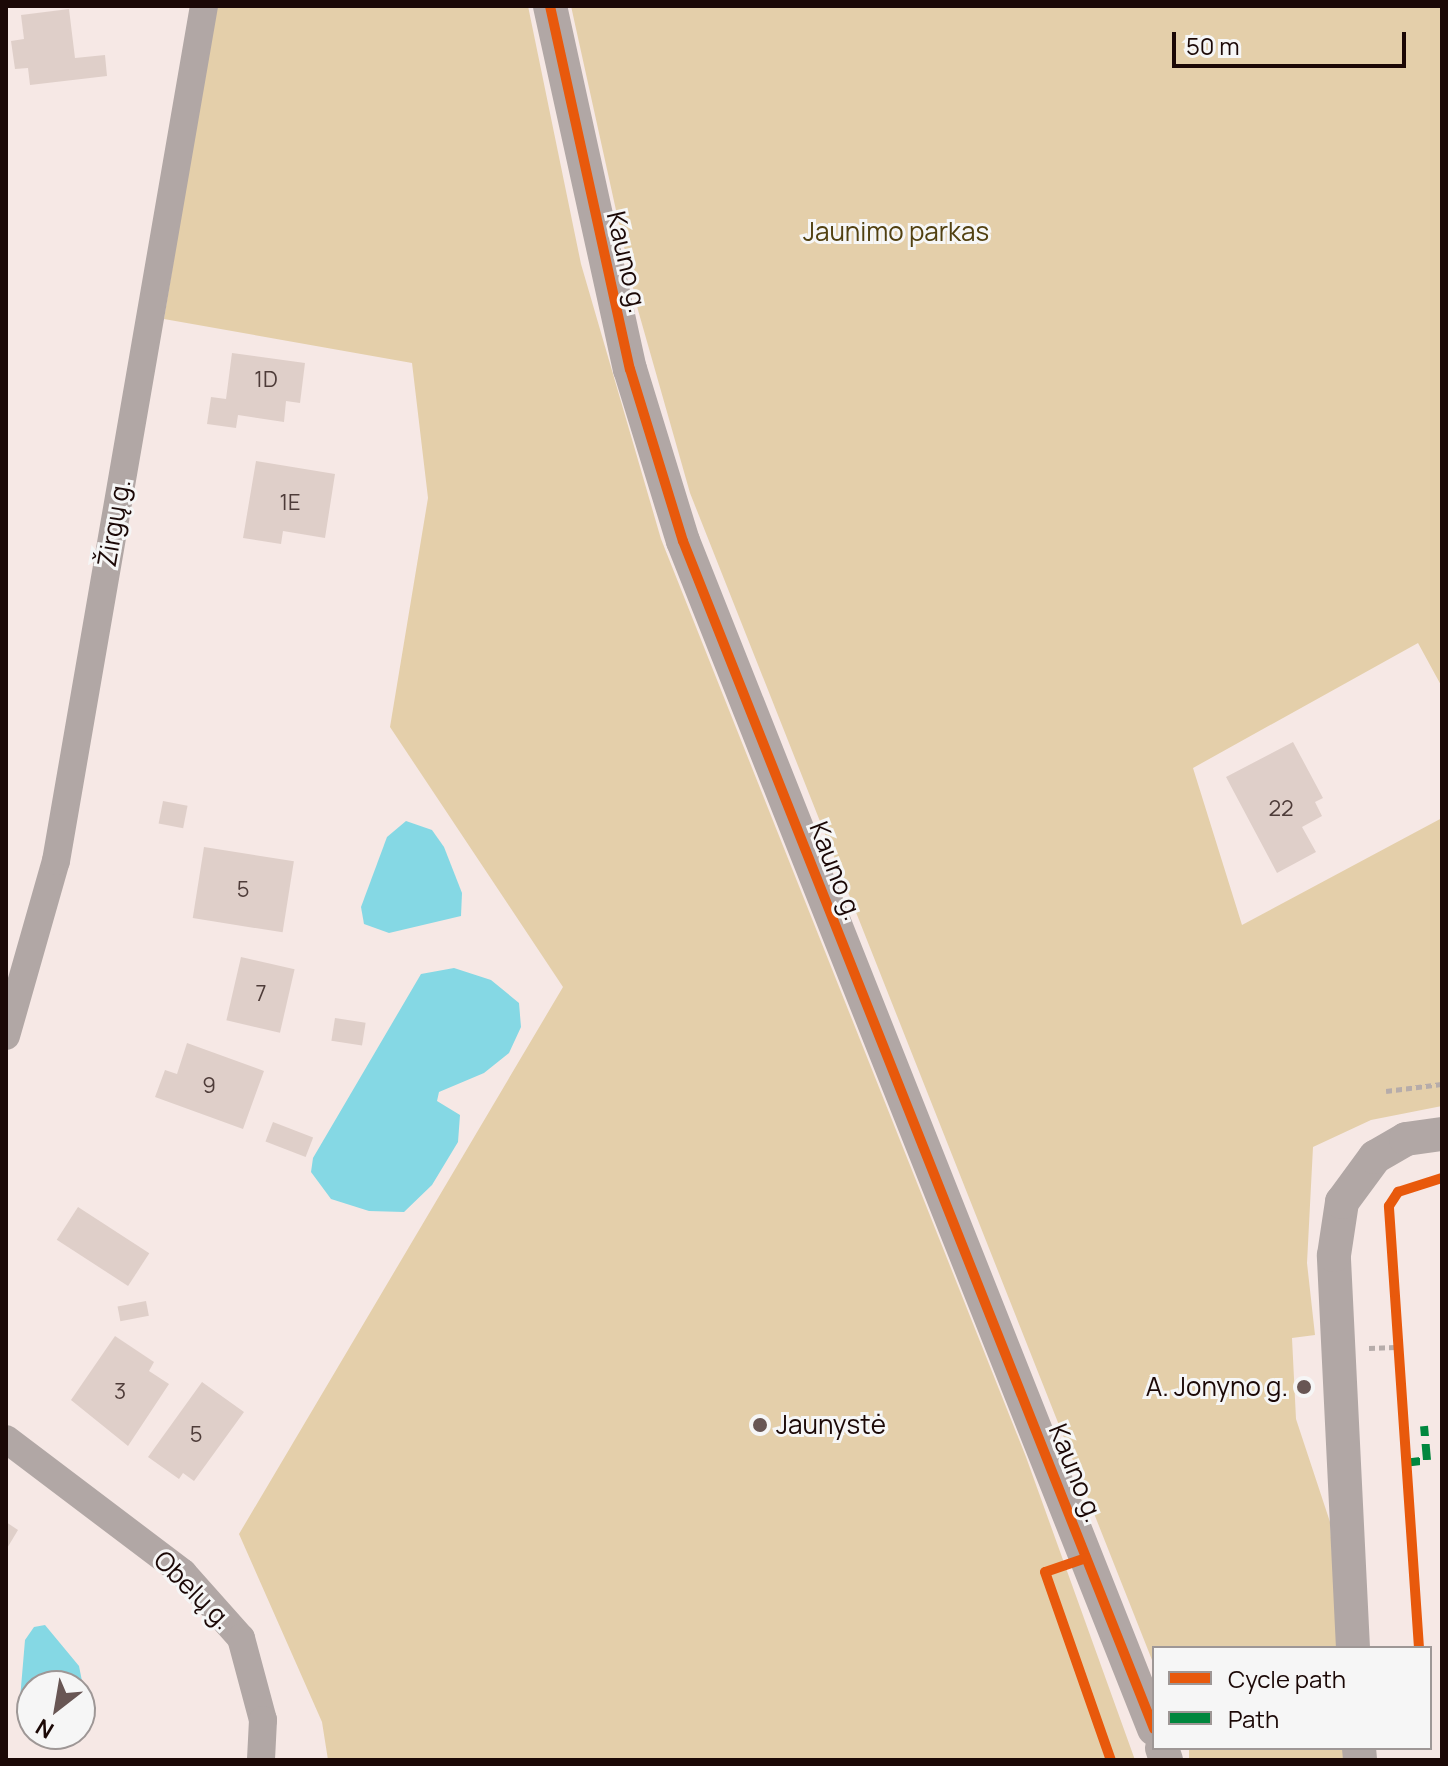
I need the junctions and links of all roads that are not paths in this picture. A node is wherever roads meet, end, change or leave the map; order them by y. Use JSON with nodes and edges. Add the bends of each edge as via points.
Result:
{"nodes":[{"id":1,"x":204,"y":6,"type":"edge"},
{"id":2,"x":550,"y":6,"type":"edge"},
{"id":3,"x":6,"y":1036,"type":"edge"},
{"id":4,"x":1442,"y":1134,"type":"edge"},
{"id":5,"x":6,"y":1439,"type":"edge"},
{"id":6,"x":1353,"y":1646,"type":"edge"},
{"id":7,"x":1152,"y":1724,"type":"edge"},
{"id":8,"x":261,"y":1760,"type":"edge"}],
"edges":[{"from":1,"to":3,"type":"street","name":"Žirgų g.","via":[[56,861]]},
{"from":2,"to":7,"type":"street","name":"Kauno g.","via":[[630,369],[683,541]]},
{"from":4,"to":6,"type":"street","via":[[1406,1139],[1358,1173],[1342,1202],[1334,1255]]},
{"from":5,"to":8,"type":"street","name":"Obelų g.","via":[[183,1573],[241,1638],[263,1720]]}]}
